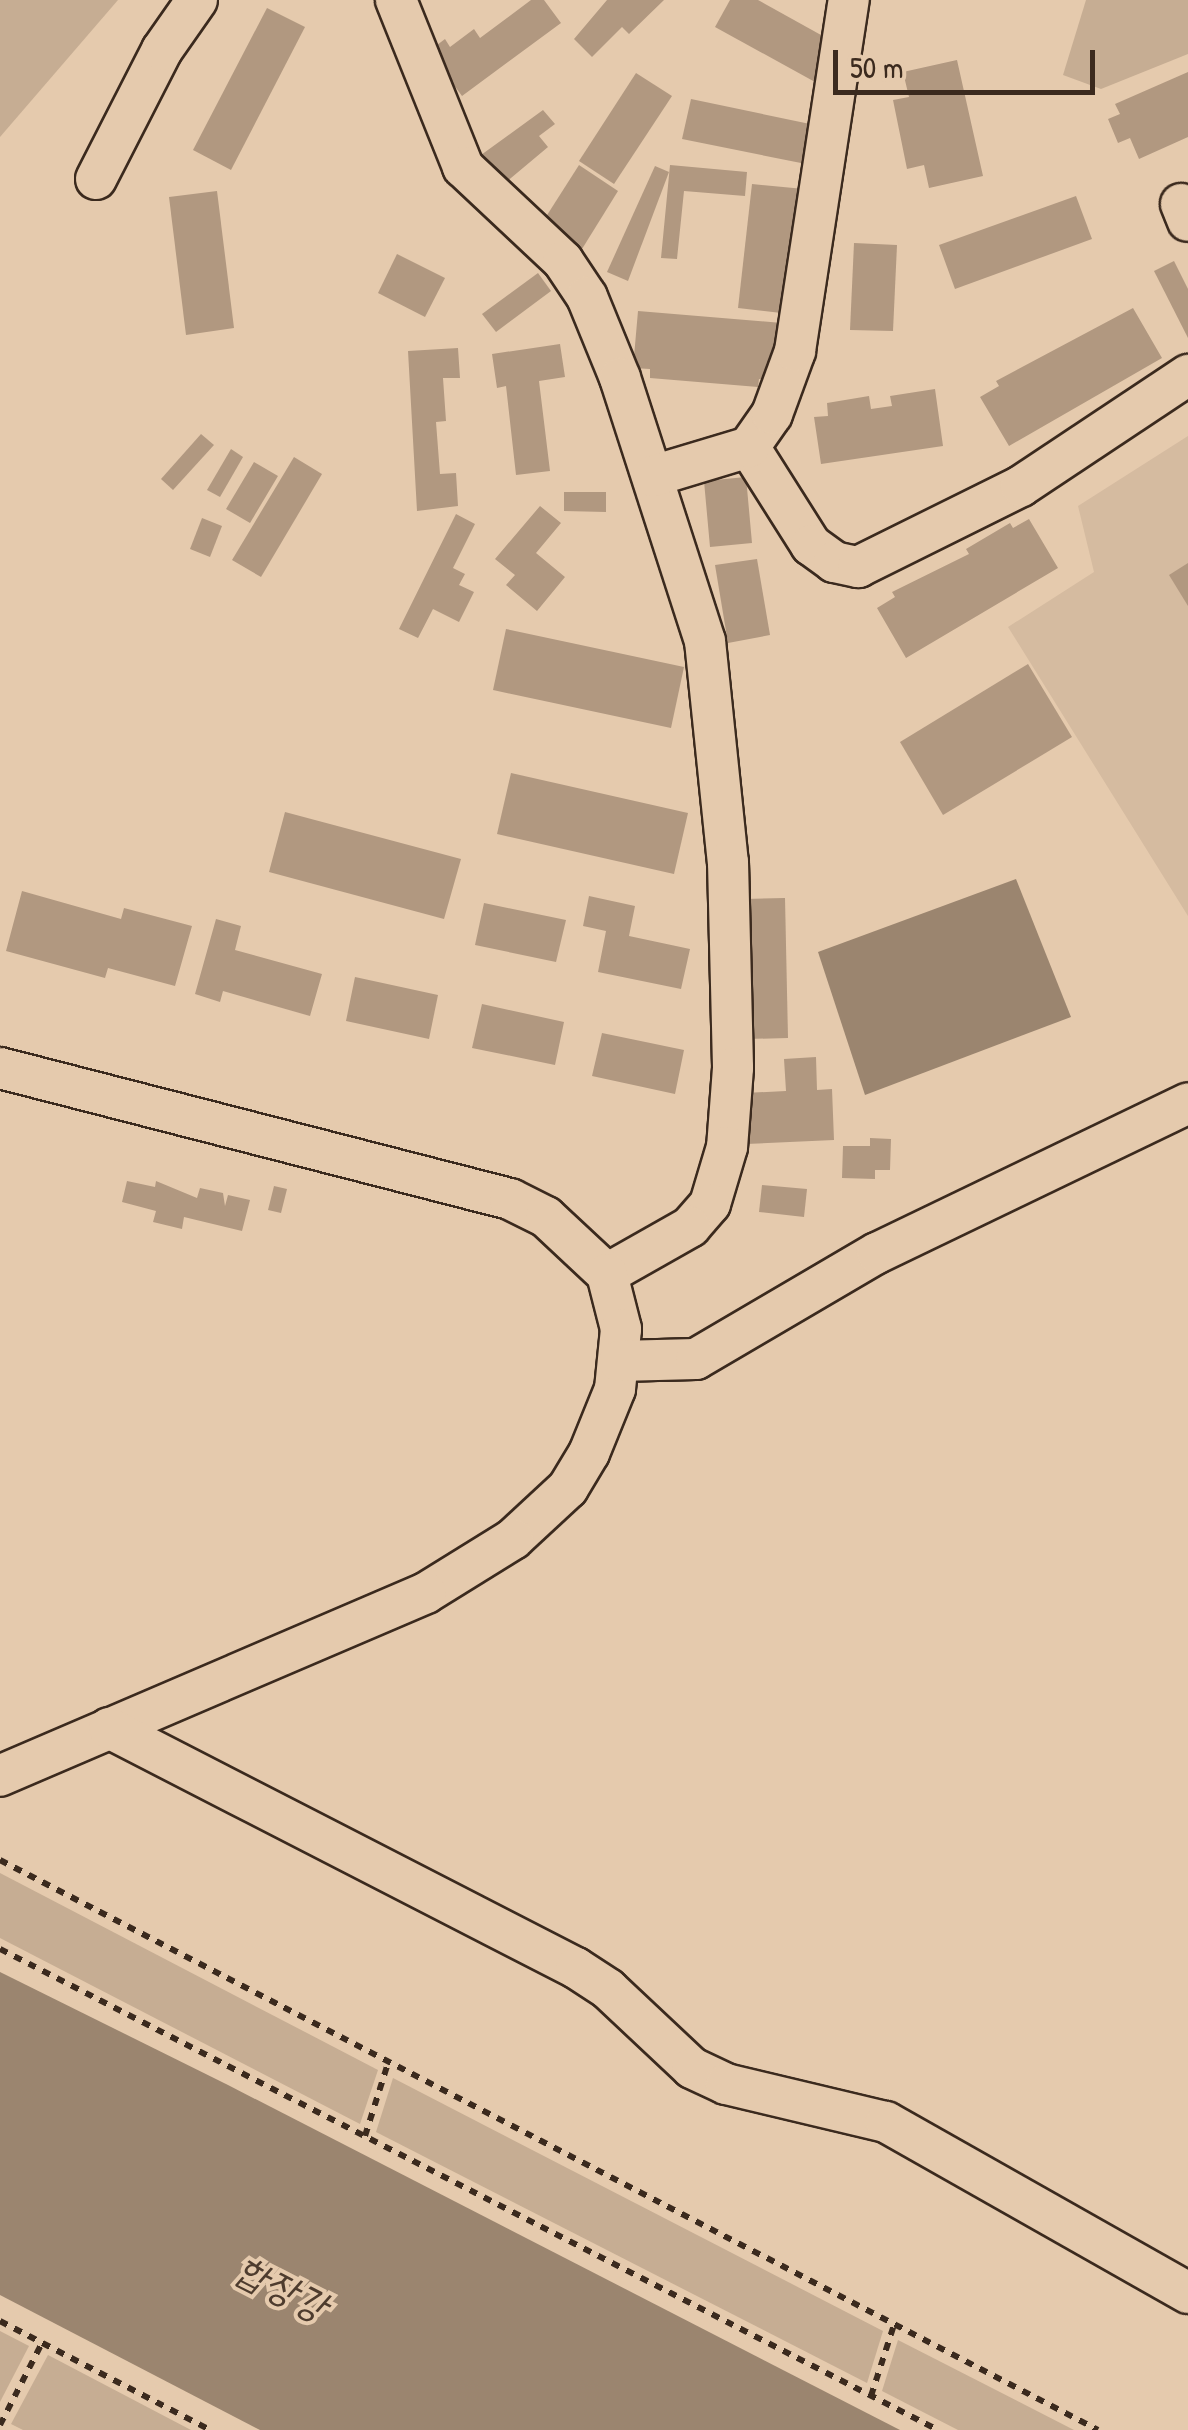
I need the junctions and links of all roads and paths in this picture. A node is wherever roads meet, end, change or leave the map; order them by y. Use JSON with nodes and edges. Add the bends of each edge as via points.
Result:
{"nodes":[{"id":1,"x":196,"y":0,"type":"edge"},
{"id":2,"x":396,"y":0,"type":"edge"},
{"id":3,"x":849,"y":0,"type":"edge"},
{"id":4,"x":96,"y":180,"type":"dead end"},
{"id":5,"x":1188,"y":374,"type":"edge"},
{"id":6,"x":749,"y":447,"type":"junction"},
{"id":7,"x":653,"y":476,"type":"junction"},
{"id":8,"x":0,"y":1068,"type":"edge"},
{"id":9,"x":1188,"y":1103,"type":"edge"},
{"id":10,"x":607,"y":1274,"type":"junction"},
{"id":11,"x":620,"y":1361,"type":"junction"},
{"id":12,"x":109,"y":1728,"type":"junction"},
{"id":13,"x":0,"y":1776,"type":"edge"},
{"id":14,"x":0,"y":1860,"type":"edge"},
{"id":15,"x":0,"y":1949,"type":"edge"},
{"id":16,"x":388,"y":2063,"type":"junction"},
{"id":17,"x":366,"y":2136,"type":"junction"},
{"id":18,"x":1188,"y":2293,"type":"edge"},
{"id":19,"x":0,"y":2321,"type":"edge"},
{"id":20,"x":894,"y":2325,"type":"junction"},
{"id":21,"x":42,"y":2343,"type":"junction"},
{"id":22,"x":871,"y":2396,"type":"junction"},
{"id":23,"x":2,"y":2428,"type":"edge"},
{"id":24,"x":210,"y":2430,"type":"edge"},
{"id":25,"x":938,"y":2430,"type":"edge"},
{"id":26,"x":1098,"y":2430,"type":"edge"}],
"edges":[{"from":1,"to":4,"type":"street","via":[[162,50]]},
{"from":2,"to":7,"type":"street","via":[[463,167],[563,261],[586,297]]},
{"from":3,"to":6,"type":"street","via":[[795,351],[772,414]]},
{"from":5,"to":6,"type":"street","via":[[1022,486],[858,566],[834,562],[810,546]]},
{"from":6,"to":7,"type":"street"},
{"from":7,"to":10,"type":"street","via":[[704,641],[728,862],[732,1068],[727,1147],[710,1204],[690,1226]]},
{"from":8,"to":10,"type":"street","via":[[510,1200],[546,1217]]},
{"from":9,"to":11,"type":"street","via":[[878,1253],[696,1359]]},
{"from":10,"to":11,"type":"street","via":[[621,1330]]},
{"from":11,"to":12,"type":"street","via":[[590,1453],[568,1488],[513,1539],[426,1593]]},
{"from":12,"to":13,"type":"street"},
{"from":12,"to":18,"type":"street","via":[[576,1968],[692,2068],[726,2084],[886,2122]]},
{"from":14,"to":16,"type":"path"},
{"from":15,"to":17,"type":"path"},
{"from":16,"to":17,"type":"path"},
{"from":16,"to":20,"type":"path"},
{"from":17,"to":22,"type":"path"},
{"from":19,"to":21,"type":"path"},
{"from":20,"to":22,"type":"path"},
{"from":20,"to":26,"type":"path"},
{"from":21,"to":23,"type":"path"},
{"from":21,"to":24,"type":"path"},
{"from":22,"to":25,"type":"path"}]}
